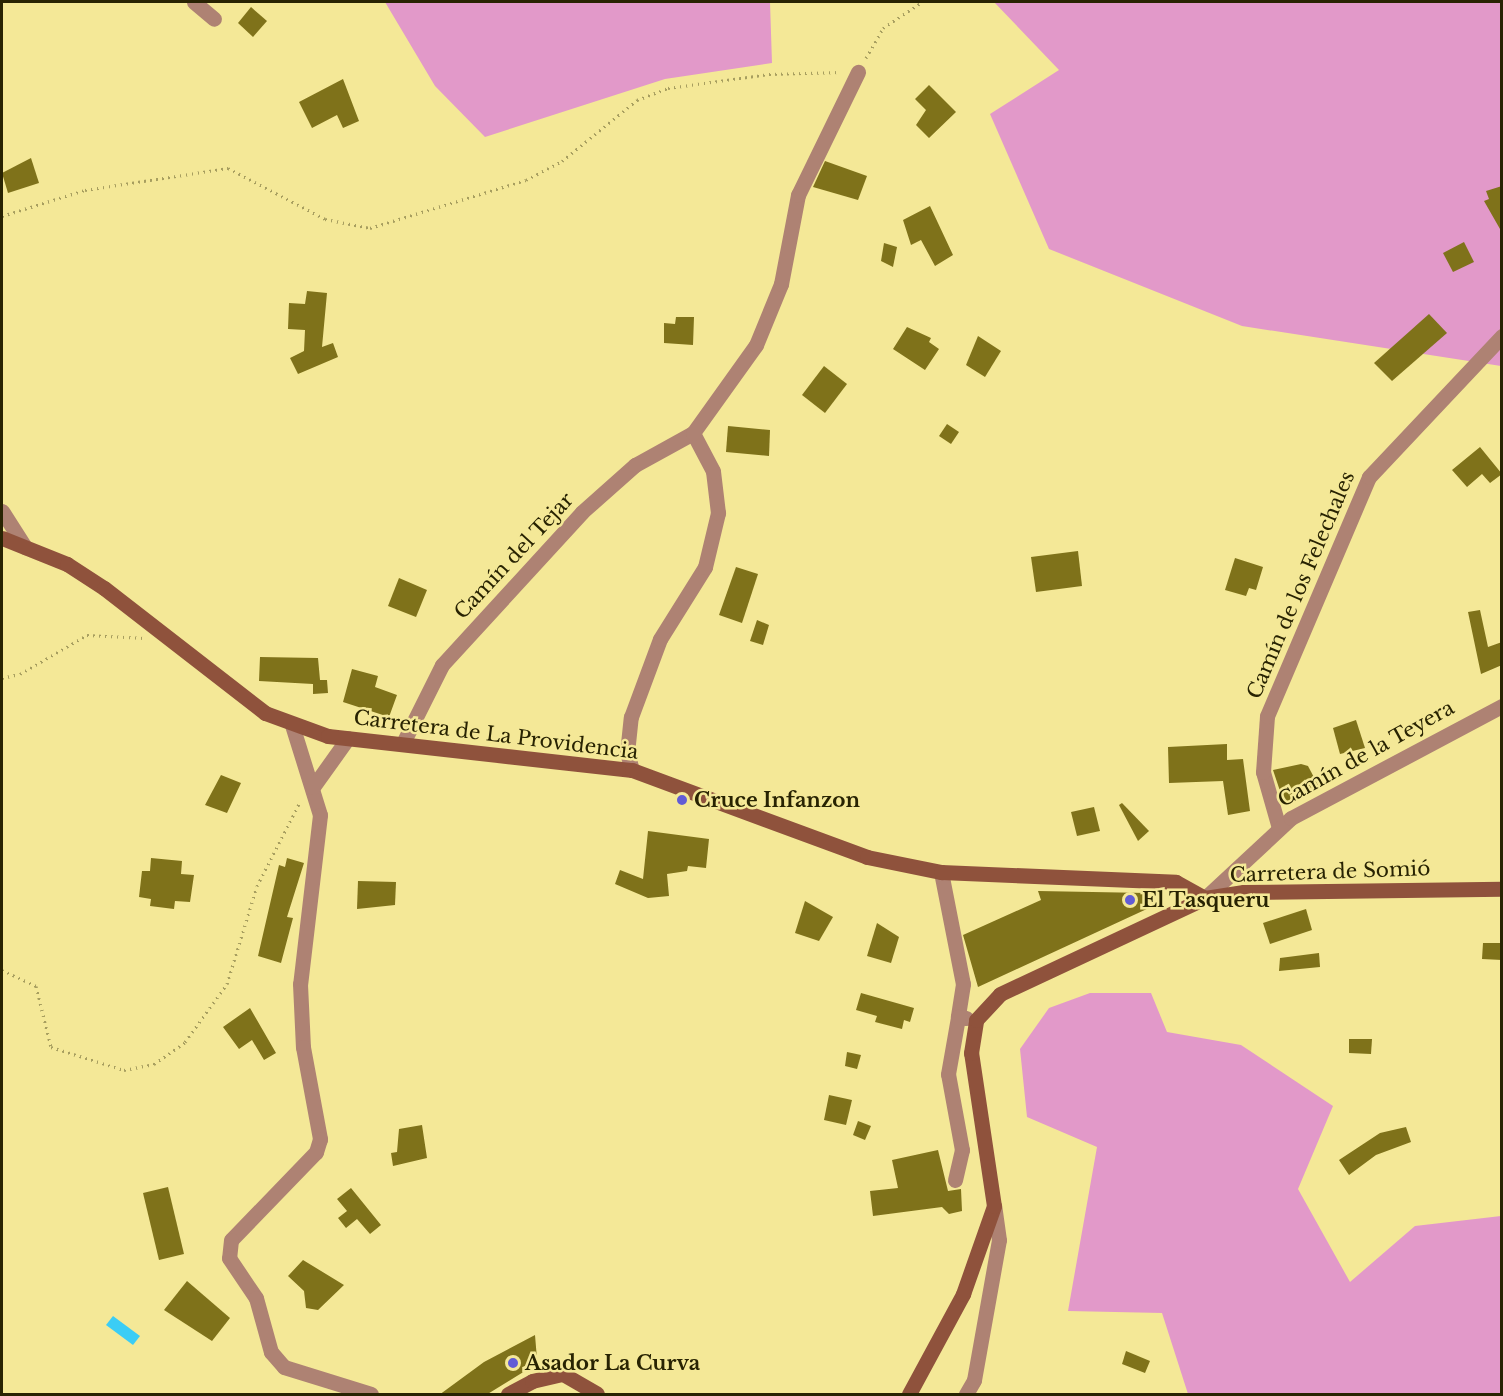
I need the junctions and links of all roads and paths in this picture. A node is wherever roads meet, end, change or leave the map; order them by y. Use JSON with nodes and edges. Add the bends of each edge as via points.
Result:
{"nodes":[{"id":1,"x":194,"y":2,"type":"edge"},
{"id":2,"x":922,"y":2,"type":"edge"},
{"id":3,"x":214,"y":19,"type":"dead end"},
{"id":4,"x":858,"y":72,"type":"junction"},
{"id":5,"x":2,"y":216,"type":"edge"},
{"id":6,"x":1502,"y":336,"type":"edge"},
{"id":7,"x":693,"y":434,"type":"junction"},
{"id":8,"x":2,"y":511,"type":"edge"},
{"id":9,"x":2,"y":538,"type":"edge"},
{"id":10,"x":25,"y":547,"type":"junction"},
{"id":11,"x":158,"y":631,"type":"junction"},
{"id":12,"x":2,"y":678,"type":"edge"},
{"id":13,"x":1502,"y":706,"type":"edge"},
{"id":14,"x":292,"y":725,"type":"junction"},
{"id":15,"x":348,"y":738,"type":"junction"},
{"id":16,"x":402,"y":743,"type":"junction"},
{"id":17,"x":304,"y":754,"type":"junction"},
{"id":18,"x":333,"y":761,"type":"junction"},
{"id":19,"x":632,"y":770,"type":"junction"},
{"id":20,"x":313,"y":788,"type":"junction"},
{"id":21,"x":1279,"y":828,"type":"junction"},
{"id":22,"x":941,"y":872,"type":"junction"},
{"id":23,"x":1502,"y":889,"type":"edge"},
{"id":24,"x":1205,"y":898,"type":"junction"},
{"id":25,"x":2,"y":970,"type":"edge"},
{"id":26,"x":958,"y":1017,"type":"junction"},
{"id":27,"x":976,"y":1020,"type":"junction"},
{"id":28,"x":955,"y":1180,"type":"dead end"},
{"id":29,"x":994,"y":1206,"type":"junction"},
{"id":30,"x":371,"y":1395,"type":"edge"},
{"id":31,"x":508,"y":1395,"type":"edge"},
{"id":32,"x":597,"y":1395,"type":"edge"},
{"id":33,"x":909,"y":1395,"type":"edge"},
{"id":34,"x":966,"y":1395,"type":"edge"}],
"edges":[{"from":1,"to":3,"type":"street"},
{"from":2,"to":4,"type":"path","via":[[883,28]]},
{"from":4,"to":5,"type":"path","via":[[769,74],[668,88],[637,100],[562,161],[526,180],[370,228],[325,219],[228,168],[85,190]]},
{"from":4,"to":7,"type":"street","via":[[798,195],[781,284],[756,345]]},
{"from":6,"to":21,"type":"street","name":"Camín de los Felechales","via":[[1369,477],[1267,716],[1263,772]]},
{"from":7,"to":16,"type":"street","name":"Camín del Tejar","via":[[635,465],[582,512],[442,665]]},
{"from":7,"to":19,"type":"street","via":[[713,471],[717,513],[705,567],[660,639],[631,717],[627,753]]},
{"from":8,"to":10,"type":"street"},
{"from":9,"to":10,"type":"street","name":"Carretera de La Providencia"},
{"from":10,"to":11,"type":"street","name":"Carretera de La Providencia","via":[[67,564]]},
{"from":11,"to":12,"type":"path","via":[[143,639],[87,635],[20,674]]},
{"from":11,"to":14,"type":"street","name":"Carretera de La Providencia","via":[[240,696]]},
{"from":13,"to":21,"type":"street","name":"Camín de la Teyera"},
{"from":14,"to":15,"type":"street","name":"Carretera de La Providencia"},
{"from":14,"to":17,"type":"street"},
{"from":15,"to":16,"type":"street","name":"Carretera de La Providencia"},
{"from":15,"to":18,"type":"street"},
{"from":16,"to":19,"type":"street","name":"Carretera de La Providencia"},
{"from":17,"to":18,"type":"street"},
{"from":17,"to":20,"type":"street"},
{"from":18,"to":20,"type":"street"},
{"from":19,"to":22,"type":"street","name":"Carretera de La Providencia","via":[[867,857]]},
{"from":20,"to":25,"type":"path","via":[[297,806],[257,886],[227,984],[185,1042],[154,1064],[124,1070],[51,1047],[36,986]]},
{"from":20,"to":30,"type":"street","via":[[320,815],[300,984],[303,1047],[320,1139],[315,1152],[228,1248],[256,1298],[271,1352],[284,1367]]},
{"from":21,"to":24,"type":"street","name":"Camín de la Teyera"},
{"from":22,"to":24,"type":"street","name":"Carretera de La Providencia","via":[[1176,882]]},
{"from":22,"to":26,"type":"street","via":[[963,984]]},
{"from":23,"to":24,"type":"street","name":"Carretera de Somió","via":[[1244,892]]},
{"from":24,"to":27,"type":"street","name":"Carretera de Somió","via":[[1018,983]]},
{"from":26,"to":27,"type":"street"},
{"from":26,"to":28,"type":"street","via":[[948,1074],[962,1150]]},
{"from":27,"to":29,"type":"street","via":[[971,1053]]},
{"from":29,"to":33,"type":"street","via":[[963,1294]]},
{"from":29,"to":34,"type":"street","via":[[999,1240],[974,1380]]},
{"from":31,"to":32,"type":"street","via":[[532,1381],[563,1374]]}]}
